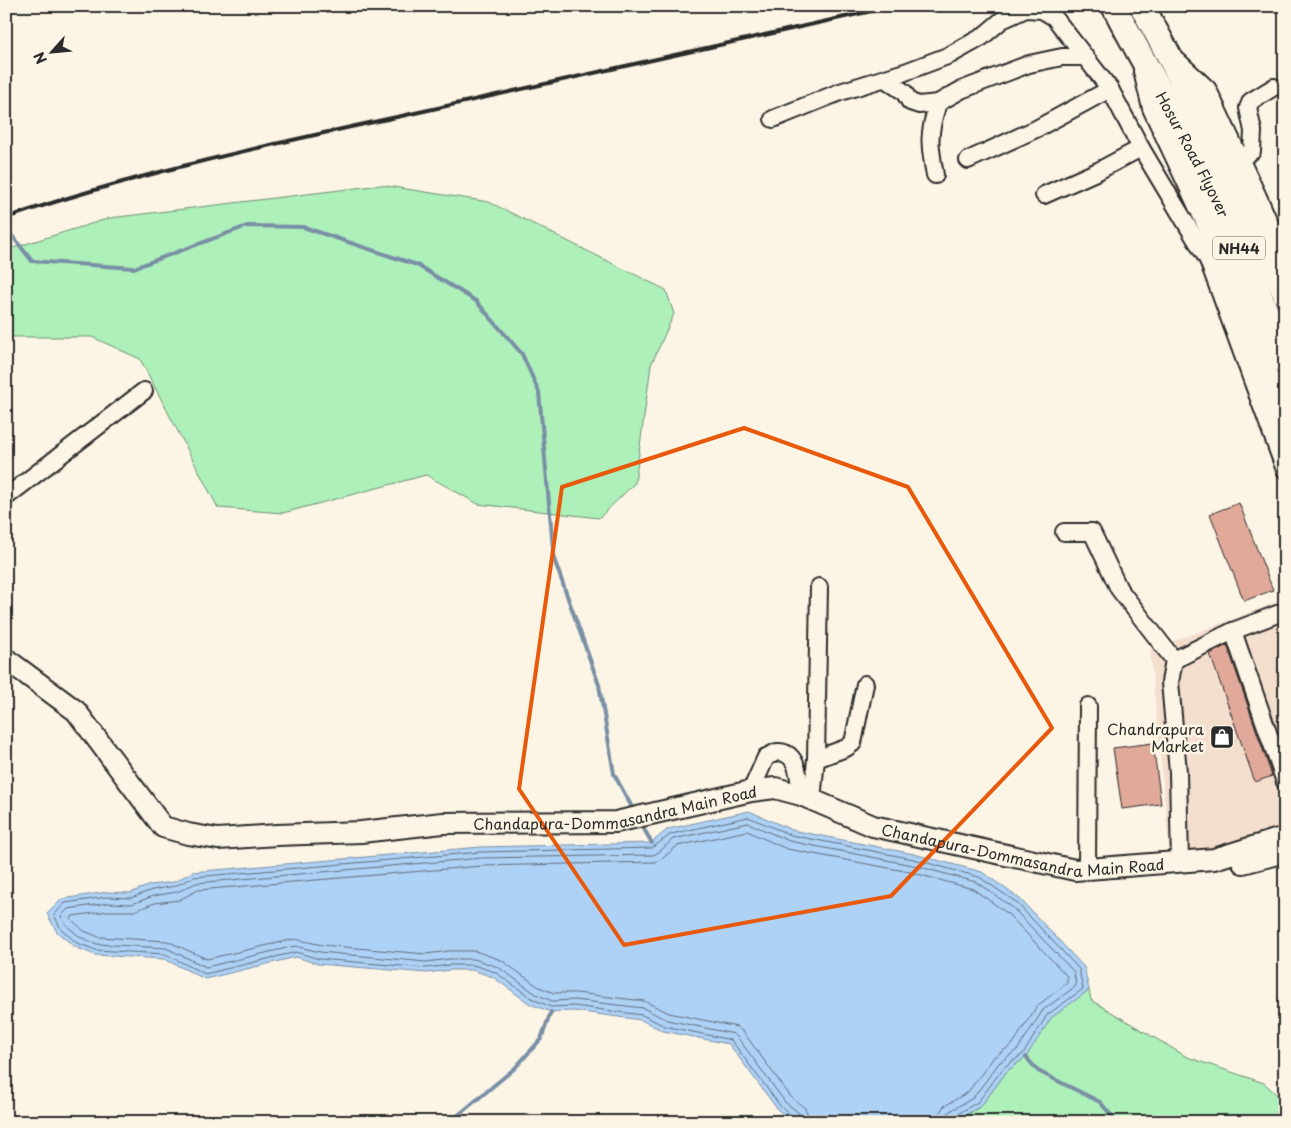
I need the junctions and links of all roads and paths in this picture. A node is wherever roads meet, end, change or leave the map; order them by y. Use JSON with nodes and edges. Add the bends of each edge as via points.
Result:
{"nodes":[{"id":1,"x":1114,"y":6,"type":"edge"},
{"id":2,"x":1142,"y":6,"type":"edge"},
{"id":3,"x":1168,"y":54,"type":"junction"},
{"id":4,"x":1084,"y":57,"type":"junction"},
{"id":5,"x":1142,"y":60,"type":"junction"},
{"id":6,"x":885,"y":79,"type":"junction"},
{"id":7,"x":1274,"y":87,"type":"dead end"},
{"id":8,"x":1110,"y":89,"type":"junction"},
{"id":9,"x":938,"y":103,"type":"junction"},
{"id":10,"x":773,"y":119,"type":"dead end"},
{"id":11,"x":1195,"y":132,"type":"junction"},
{"id":12,"x":1142,"y":148,"type":"junction"},
{"id":13,"x":968,"y":160,"type":"dead end"},
{"id":14,"x":1239,"y":160,"type":"junction"},
{"id":15,"x":935,"y":175,"type":"dead end"},
{"id":16,"x":1044,"y":195,"type":"dead end"},
{"id":17,"x":1212,"y":234,"type":"junction"},
{"id":18,"x":1208,"y":260,"type":"junction"},
{"id":19,"x":1285,"y":263,"type":"edge"},
{"id":20,"x":1285,"y":293,"type":"edge"},
{"id":21,"x":1285,"y":362,"type":"edge"},
{"id":22,"x":144,"y":391,"type":"dead end"},
{"id":23,"x":1285,"y":421,"type":"edge"},
{"id":24,"x":1285,"y":470,"type":"edge"},
{"id":25,"x":6,"y":497,"type":"edge"},
{"id":26,"x":1064,"y":532,"type":"dead end"},
{"id":27,"x":820,"y":588,"type":"dead end"},
{"id":28,"x":1285,"y":611,"type":"edge"},
{"id":29,"x":1233,"y":631,"type":"junction"},
{"id":30,"x":6,"y":659,"type":"edge"},
{"id":31,"x":1174,"y":660,"type":"junction"},
{"id":32,"x":865,"y":684,"type":"dead end"},
{"id":33,"x":1088,"y":706,"type":"dead end"},
{"id":34,"x":816,"y":758,"type":"junction"},
{"id":35,"x":1285,"y":782,"type":"edge"},
{"id":36,"x":751,"y":791,"type":"junction"},
{"id":37,"x":807,"y":797,"type":"junction"},
{"id":38,"x":1285,"y":837,"type":"edge"},
{"id":39,"x":1285,"y":852,"type":"edge"},
{"id":40,"x":1180,"y":862,"type":"junction"},
{"id":41,"x":1081,"y":869,"type":"junction"}],
"edges":[{"from":1,"to":5,"type":"highway","number":"NH44"},
{"from":2,"to":3,"type":"highway","number":"NH44"},
{"from":3,"to":11,"type":"highway","name":"Hosur Road Flyover","number":"NH44"},
{"from":3,"to":14,"type":"main road","via":[[1206,90]]},
{"from":4,"to":6,"type":"street","via":[[1054,18],[1042,10],[1026,9],[1002,20],[982,37],[950,56]]},
{"from":4,"to":8,"type":"street"},
{"from":4,"to":9,"type":"street","via":[[1062,57],[1029,64],[961,90]]},
{"from":5,"to":11,"type":"highway","name":"Hosur Road Flyover","number":"NH44"},
{"from":5,"to":17,"type":"main road","via":[[1153,108]]},
{"from":6,"to":9,"type":"street","via":[[904,92],[910,102],[919,106]]},
{"from":6,"to":10,"type":"street","via":[[840,92]]},
{"from":7,"to":14,"type":"street","via":[[1251,101],[1248,108],[1253,131],[1252,150]]},
{"from":8,"to":12,"type":"street"},
{"from":8,"to":13,"type":"street"},
{"from":9,"to":15,"type":"street","via":[[929,143]]},
{"from":11,"to":20,"type":"highway","name":"Hosur Road Flyover","number":"NH44","via":[[1236,190]]},
{"from":11,"to":21,"type":"highway","name":"Hosur Road Flyover","number":"NH44","via":[[1217,198]]},
{"from":12,"to":16,"type":"street"},
{"from":12,"to":18,"type":"street"},
{"from":14,"to":19,"type":"main road"},
{"from":17,"to":18,"type":"street"},
{"from":17,"to":23,"type":"main road"},
{"from":18,"to":24,"type":"street"},
{"from":22,"to":25,"type":"street"},
{"from":26,"to":31,"type":"street","via":[[1092,532],[1120,589]]},
{"from":27,"to":34,"type":"street"},
{"from":28,"to":29,"type":"street"},
{"from":29,"to":31,"type":"street"},
{"from":29,"to":35,"type":"street"},
{"from":30,"to":36,"type":"main road","name":"Chandapura-Dommasandra Main Road","via":[[76,711],[162,827],[188,834],[218,839],[361,832],[443,823],[616,822]]},
{"from":31,"to":40,"type":"street","via":[[1170,682],[1178,772]]},
{"from":32,"to":34,"type":"street","via":[[853,743]]},
{"from":33,"to":41,"type":"street"},
{"from":34,"to":37,"type":"street"},
{"from":36,"to":37,"type":"main road","name":"Chandapura-Dommasandra Main Road","via":[[775,788]]},
{"from":36,"to":37,"type":"street","via":[[766,757],[777,752],[789,755],[796,763]]},
{"from":37,"to":41,"type":"main road","name":"Chandapura-Dommasandra Main Road","via":[[873,826]]},
{"from":38,"to":40,"type":"main road","name":"Chandapura-Dommasandra Main Road","via":[[1214,859]]},
{"from":39,"to":41,"type":"main road","via":[[1213,870],[1173,875],[1114,877]]},
{"from":40,"to":41,"type":"main road","name":"Chandapura-Dommasandra Main Road"}]}
